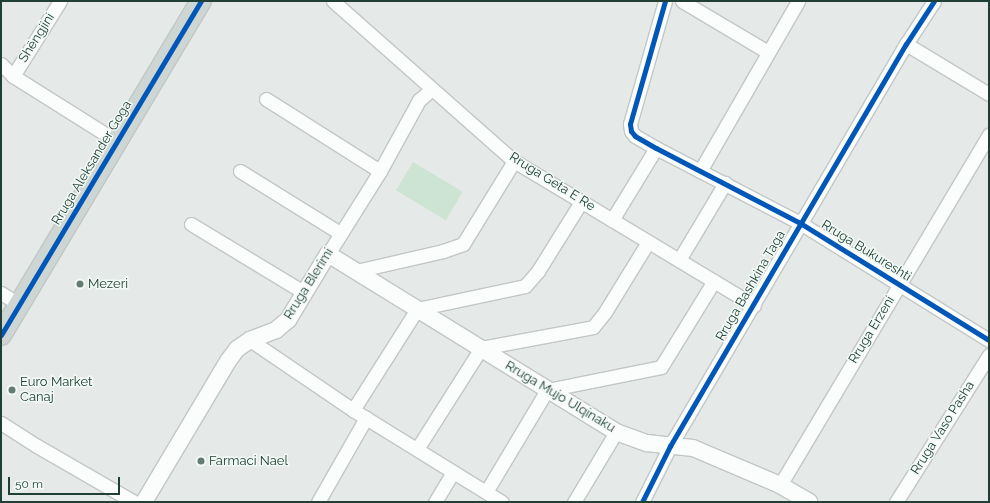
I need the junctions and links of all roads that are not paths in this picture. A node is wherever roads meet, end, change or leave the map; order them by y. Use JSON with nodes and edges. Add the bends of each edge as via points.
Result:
{"nodes":[{"id":1,"x":60,"y":1,"type":"edge"},
{"id":2,"x":201,"y":1,"type":"edge"},
{"id":3,"x":333,"y":1,"type":"edge"},
{"id":4,"x":665,"y":1,"type":"edge"},
{"id":5,"x":682,"y":1,"type":"edge"},
{"id":6,"x":798,"y":1,"type":"edge"},
{"id":7,"x":934,"y":1,"type":"edge"},
{"id":8,"x":906,"y":44,"type":"junction"},
{"id":9,"x":768,"y":52,"type":"junction"},
{"id":10,"x":1,"y":64,"type":"edge"},
{"id":11,"x":14,"y":76,"type":"junction"},
{"id":12,"x":432,"y":89,"type":"junction"},
{"id":13,"x":989,"y":94,"type":"edge"},
{"id":14,"x":266,"y":99,"type":"dead end"},
{"id":15,"x":989,"y":135,"type":"edge"},
{"id":16,"x":118,"y":142,"type":"junction"},
{"id":17,"x":656,"y":148,"type":"junction"},
{"id":18,"x":514,"y":161,"type":"junction"},
{"id":19,"x":240,"y":171,"type":"dead end"},
{"id":20,"x":380,"y":171,"type":"junction"},
{"id":21,"x":700,"y":171,"type":"junction"},
{"id":22,"x":725,"y":183,"type":"junction"},
{"id":23,"x":581,"y":202,"type":"junction"},
{"id":24,"x":612,"y":220,"type":"junction"},
{"id":25,"x":800,"y":223,"type":"junction"},
{"id":26,"x":191,"y":224,"type":"dead end"},
{"id":27,"x":340,"y":234,"type":"junction"},
{"id":28,"x":648,"y":242,"type":"junction"},
{"id":29,"x":328,"y":254,"type":"junction"},
{"id":30,"x":679,"y":260,"type":"junction"},
{"id":31,"x":356,"y":271,"type":"junction"},
{"id":32,"x":714,"y":281,"type":"junction"},
{"id":33,"x":899,"y":285,"type":"junction"},
{"id":34,"x":1,"y":293,"type":"edge"},
{"id":35,"x":305,"y":293,"type":"junction"},
{"id":36,"x":20,"y":305,"type":"junction"},
{"id":37,"x":754,"y":305,"type":"junction"},
{"id":38,"x":417,"y":309,"type":"junction"},
{"id":39,"x":1,"y":335,"type":"edge"},
{"id":40,"x":250,"y":340,"type":"junction"},
{"id":41,"x":989,"y":340,"type":"edge"},
{"id":42,"x":481,"y":348,"type":"junction"},
{"id":43,"x":989,"y":355,"type":"edge"},
{"id":44,"x":547,"y":390,"type":"junction"},
{"id":45,"x":353,"y":410,"type":"junction"},
{"id":46,"x":366,"y":418,"type":"junction"},
{"id":47,"x":1,"y":422,"type":"edge"},
{"id":48,"x":616,"y":432,"type":"junction"},
{"id":49,"x":670,"y":446,"type":"junction"},
{"id":50,"x":417,"y":449,"type":"junction"},
{"id":51,"x":453,"y":472,"type":"junction"},
{"id":52,"x":780,"y":485,"type":"junction"},
{"id":53,"x":486,"y":492,"type":"junction"},
{"id":54,"x":134,"y":502,"type":"edge"},
{"id":55,"x":144,"y":502,"type":"edge"},
{"id":56,"x":318,"y":502,"type":"edge"},
{"id":57,"x":435,"y":502,"type":"edge"},
{"id":58,"x":502,"y":502,"type":"edge"},
{"id":59,"x":574,"y":502,"type":"edge"},
{"id":60,"x":642,"y":502,"type":"edge"},
{"id":61,"x":810,"y":502,"type":"edge"},
{"id":62,"x":896,"y":502,"type":"edge"}],
"edges":[{"from":1,"to":11,"type":"street","name":"Shëngjini"},
{"from":2,"to":16,"type":"main road","name":"Rruga Aleksander Goga"},
{"from":3,"to":12,"type":"street","name":"Rruga Geta E Re"},
{"from":4,"to":17,"type":"street","name":"Rruga Bukureshti","via":[[630,124],[631,131],[636,136]]},
{"from":5,"to":9,"type":"street"},
{"from":6,"to":9,"type":"street"},
{"from":7,"to":8,"type":"street","name":"Rruga Bashkina Taga"},
{"from":8,"to":13,"type":"street"},
{"from":8,"to":25,"type":"street","name":"Rruga Bashkina Taga"},
{"from":9,"to":21,"type":"street"},
{"from":10,"to":11,"type":"street"},
{"from":11,"to":16,"type":"street"},
{"from":12,"to":18,"type":"street","name":"Rruga Geta E Re"},
{"from":12,"to":20,"type":"street","name":"Rruga Blerimi","via":[[419,100]]},
{"from":14,"to":20,"type":"street"},
{"from":15,"to":33,"type":"street","name":"Rruga Erzeni"},
{"from":16,"to":36,"type":"main road","name":"Rruga Aleksander Goga"},
{"from":17,"to":21,"type":"street","name":"Rruga Bukureshti"},
{"from":17,"to":24,"type":"street"},
{"from":18,"to":23,"type":"street","name":"Rruga Geta E Re"},
{"from":18,"to":31,"type":"street","via":[[463,244]]},
{"from":19,"to":27,"type":"street"},
{"from":20,"to":27,"type":"street","name":"Rruga Blerimi"},
{"from":21,"to":22,"type":"street","name":"Rruga Bukureshti"},
{"from":22,"to":25,"type":"street","name":"Rruga Bukureshti"},
{"from":22,"to":30,"type":"street"},
{"from":23,"to":24,"type":"street","name":"Rruga Geta E Re"},
{"from":23,"to":38,"type":"street","via":[[538,272],[525,286]]},
{"from":24,"to":28,"type":"street","name":"Rruga Geta E Re"},
{"from":25,"to":33,"type":"street","name":"Rruga Bukureshti"},
{"from":25,"to":37,"type":"street","name":"Rruga Bashkina Taga"},
{"from":26,"to":35,"type":"street"},
{"from":27,"to":29,"type":"street","name":"Rruga Blerimi"},
{"from":28,"to":30,"type":"street","name":"Rruga Geta E Re"},
{"from":28,"to":42,"type":"street","via":[[593,327]]},
{"from":29,"to":31,"type":"street","name":"Rruga Mujo Ulqinaku"},
{"from":29,"to":35,"type":"street","name":"Rruga Blerimi"},
{"from":30,"to":32,"type":"street","name":"Rruga Geta E Re"},
{"from":31,"to":38,"type":"street","name":"Rruga Mujo Ulqinaku"},
{"from":32,"to":37,"type":"street","name":"Rruga Geta E Re"},
{"from":32,"to":44,"type":"street","via":[[662,367]]},
{"from":33,"to":41,"type":"street","name":"Rruga Bukureshti"},
{"from":33,"to":52,"type":"street","name":"Rruga Erzeni"},
{"from":34,"to":36,"type":"street"},
{"from":35,"to":40,"type":"street","name":"Rruga Blerimi","via":[[288,320],[276,330]]},
{"from":36,"to":39,"type":"main road","name":"Rruga Aleksander Goga"},
{"from":37,"to":49,"type":"street","name":"Rruga Bashkina Taga"},
{"from":38,"to":42,"type":"street","name":"Rruga Mujo Ulqinaku"},
{"from":38,"to":45,"type":"street"},
{"from":40,"to":45,"type":"street"},
{"from":40,"to":55,"type":"street","name":"Rruga Blerimi","via":[[237,349],[228,361]]},
{"from":42,"to":44,"type":"street","name":"Rruga Mujo Ulqinaku"},
{"from":42,"to":50,"type":"street"},
{"from":43,"to":62,"type":"street","name":"Rruga Vaso Pasha"},
{"from":44,"to":48,"type":"street","name":"Rruga Mujo Ulqinaku"},
{"from":44,"to":53,"type":"street"},
{"from":45,"to":46,"type":"street"},
{"from":46,"to":50,"type":"street"},
{"from":46,"to":56,"type":"street"},
{"from":47,"to":54,"type":"street","via":[[37,446]]},
{"from":48,"to":49,"type":"street","name":"Rruga Mujo Ulqinaku","via":[[647,443]]},
{"from":48,"to":59,"type":"street"},
{"from":49,"to":52,"type":"street","name":"Rruga Mujo Ulqinaku","via":[[693,448]]},
{"from":49,"to":60,"type":"street","name":"Rruga Bashkina Taga"},
{"from":50,"to":51,"type":"street"},
{"from":51,"to":53,"type":"street"},
{"from":51,"to":57,"type":"street"},
{"from":52,"to":61,"type":"street","name":"Rruga Mujo Ulqinaku"},
{"from":53,"to":58,"type":"street"}]}
